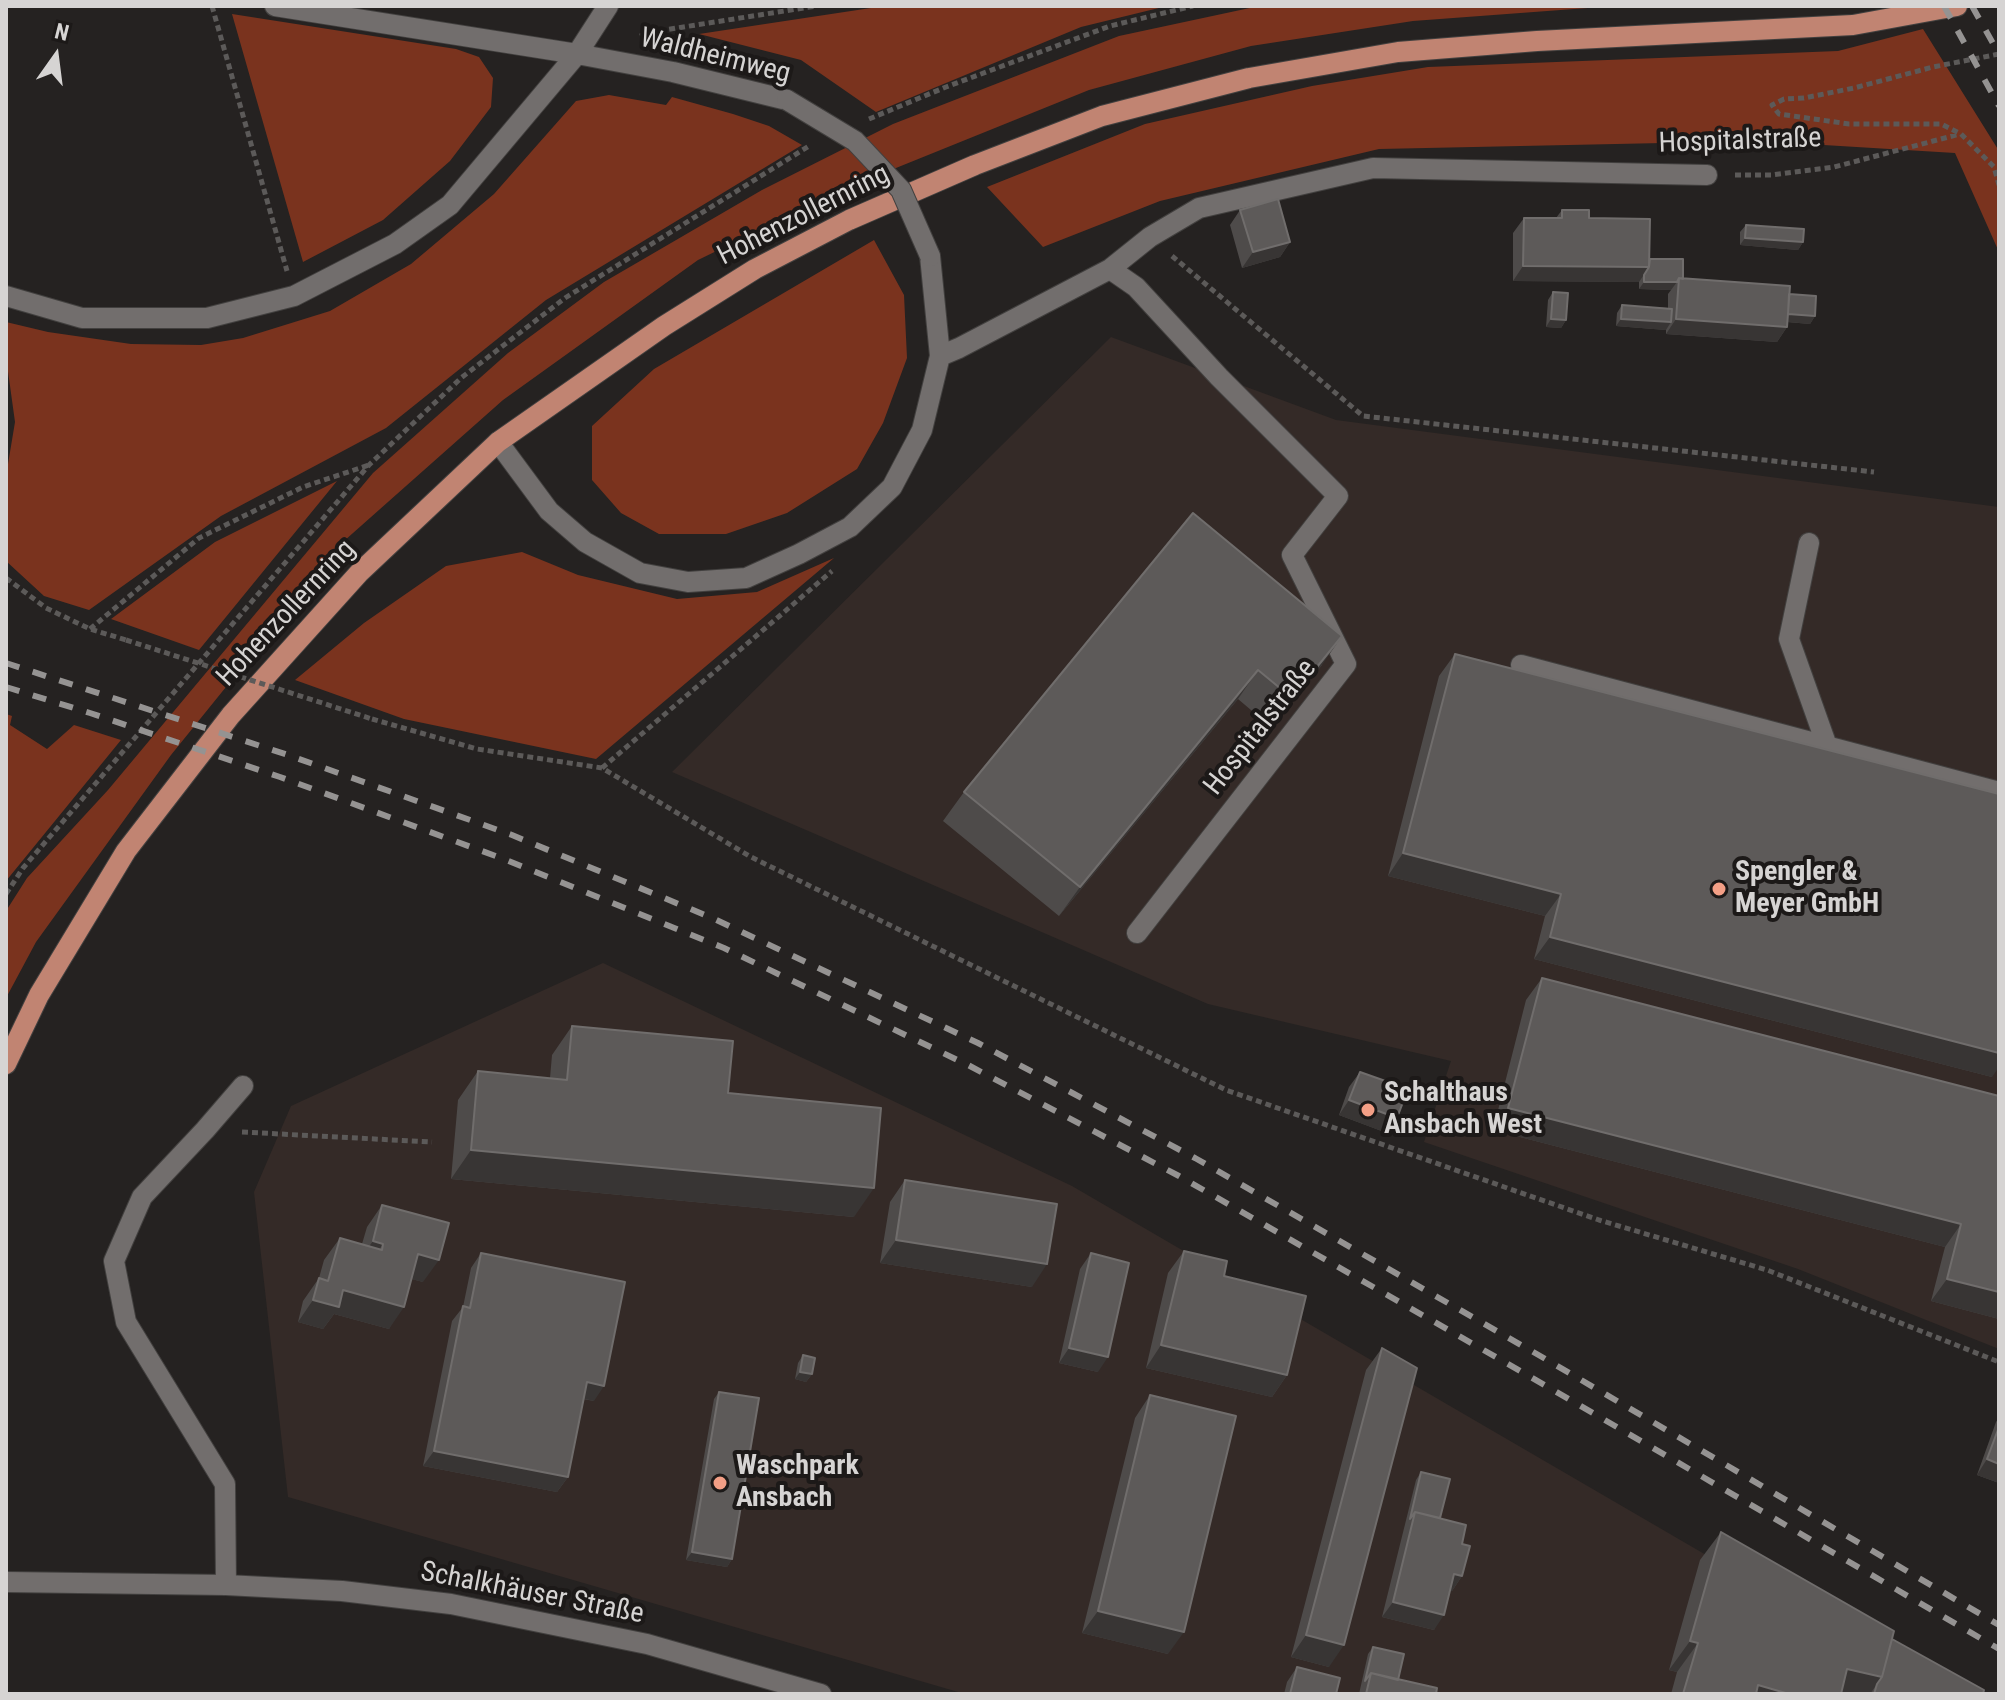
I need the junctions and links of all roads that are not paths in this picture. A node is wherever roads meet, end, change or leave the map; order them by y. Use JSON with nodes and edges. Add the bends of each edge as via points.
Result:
{"nodes":[{"id":1,"x":275,"y":6,"type":"edge"},
{"id":2,"x":608,"y":6,"type":"edge"},
{"id":3,"x":1957,"y":6,"type":"edge"},
{"id":4,"x":577,"y":54,"type":"junction"},
{"id":5,"x":1707,"y":175,"type":"road end"},
{"id":6,"x":1110,"y":269,"type":"junction"},
{"id":7,"x":6,"y":296,"type":"edge"},
{"id":8,"x":940,"y":356,"type":"junction"},
{"id":9,"x":498,"y":442,"type":"junction"},
{"id":10,"x":1809,"y":543,"type":"dead end"},
{"id":11,"x":1521,"y":665,"type":"dead end"},
{"id":12,"x":1827,"y":746,"type":"junction"},
{"id":13,"x":1999,"y":792,"type":"edge"},
{"id":14,"x":1137,"y":933,"type":"dead end"},
{"id":15,"x":6,"y":1064,"type":"edge"},
{"id":16,"x":243,"y":1086,"type":"dead end"},
{"id":17,"x":6,"y":1582,"type":"edge"},
{"id":18,"x":226,"y":1585,"type":"junction"},
{"id":19,"x":821,"y":1694,"type":"edge"}],
"edges":[{"from":1,"to":4,"type":"street","name":"Waldheimweg"},
{"from":2,"to":4,"type":"street"},
{"from":3,"to":9,"type":"main road","name":"Hohenzollernring","via":[[1853,25],[1398,52],[1249,78],[1102,116],[863,214],[755,269]]},
{"from":4,"to":7,"type":"street","via":[[450,205],[395,244],[294,296],[207,318],[82,318]]},
{"from":4,"to":8,"type":"street","name":"Waldheimweg","bridge":true,"via":[[787,100],[855,141],[901,190],[930,256]]},
{"from":5,"to":6,"type":"street","name":"Hospitalstraße","via":[[1373,168],[1199,208]]},
{"from":6,"to":8,"type":"street","name":"Hospitalstraße"},
{"from":6,"to":14,"type":"street","name":"Hospitalstraße","via":[[1136,287],[1338,496],[1292,555],[1346,664]]},
{"from":8,"to":9,"type":"street","name":"Waldheimweg","via":[[922,430],[892,487],[850,527],[746,578],[688,582],[640,573],[585,542],[549,511]]},
{"from":9,"to":15,"type":"main road","name":"Hohenzollernring","via":[[359,573],[231,715],[126,851],[39,995]]},
{"from":10,"to":12,"type":"street","via":[[1789,639]]},
{"from":11,"to":12,"type":"street"},
{"from":12,"to":13,"type":"street"},
{"from":16,"to":18,"type":"street","via":[[142,1197],[114,1261],[126,1322],[225,1484]]},
{"from":17,"to":18,"type":"street","name":"Schalkhäuser Straße"},
{"from":18,"to":19,"type":"street","name":"Schalkhäuser Straße","via":[[451,1604],[647,1644]]}]}
